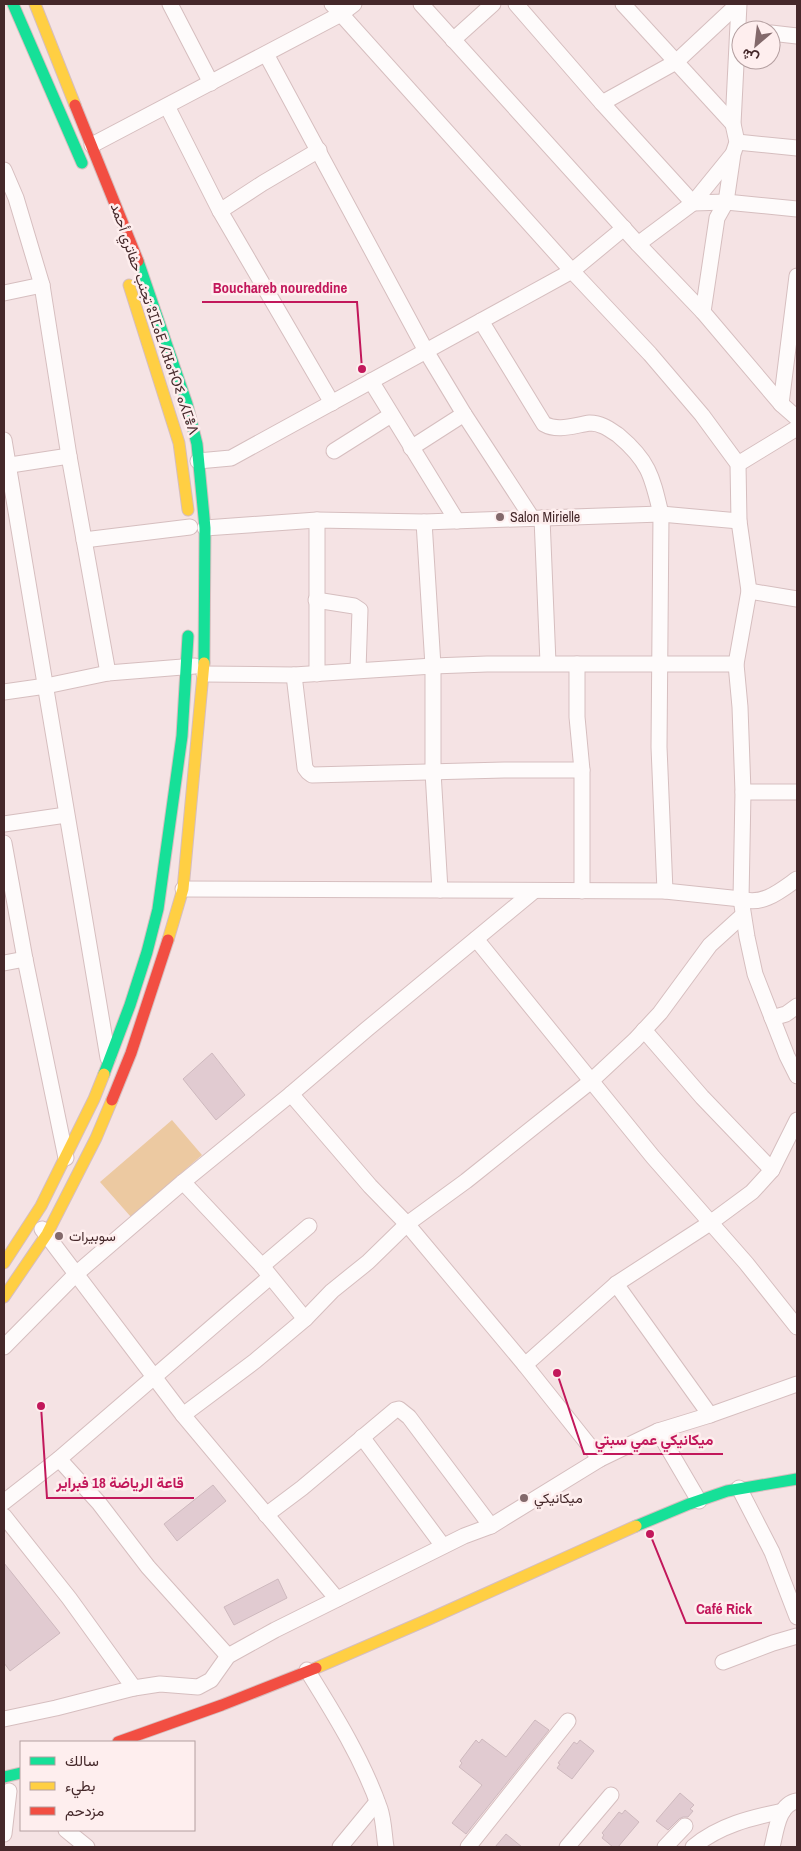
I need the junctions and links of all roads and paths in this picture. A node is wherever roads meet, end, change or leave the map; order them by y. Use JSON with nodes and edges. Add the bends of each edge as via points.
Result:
{"nodes":[{"id":1,"x":13,"y":4,"type":"edge"},
{"id":2,"x":35,"y":4,"type":"edge"},
{"id":3,"x":170,"y":4,"type":"edge"},
{"id":4,"x":354,"y":4,"type":"edge"},
{"id":5,"x":421,"y":4,"type":"edge"},
{"id":6,"x":493,"y":4,"type":"edge"},
{"id":7,"x":516,"y":4,"type":"edge"},
{"id":8,"x":623,"y":4,"type":"edge"},
{"id":9,"x":739,"y":4,"type":"edge"},
{"id":10,"x":336,"y":9,"type":"edge"},
{"id":11,"x":739,"y":20,"type":"edge"},
{"id":12,"x":781,"y":34,"type":"edge"},
{"id":13,"x":797,"y":36,"type":"edge"},
{"id":14,"x":454,"y":40,"type":"junction"},
{"id":15,"x":266,"y":54,"type":"junction"},
{"id":16,"x":676,"y":62,"type":"junction"},
{"id":17,"x":737,"y":70,"type":"edge"},
{"id":18,"x":211,"y":83,"type":"junction"},
{"id":19,"x":602,"y":103,"type":"junction"},
{"id":20,"x":167,"y":106,"type":"junction"},
{"id":21,"x":734,"y":124,"type":"junction"},
{"id":22,"x":92,"y":145,"type":"junction"},
{"id":23,"x":735,"y":148,"type":"junction"},
{"id":24,"x":797,"y":148,"type":"edge"},
{"id":25,"x":319,"y":150,"type":"junction"},
{"id":26,"x":4,"y":170,"type":"edge"},
{"id":27,"x":86,"y":172,"type":"dead end"},
{"id":28,"x":726,"y":202,"type":"junction"},
{"id":29,"x":693,"y":203,"type":"junction"},
{"id":30,"x":797,"y":209,"type":"edge"},
{"id":31,"x":220,"y":211,"type":"junction"},
{"id":32,"x":624,"y":228,"type":"junction"},
{"id":33,"x":638,"y":244,"type":"junction"},
{"id":34,"x":572,"y":271,"type":"junction"},
{"id":35,"x":126,"y":276,"type":"dead end"},
{"id":36,"x":797,"y":276,"type":"edge"},
{"id":37,"x":42,"y":285,"type":"junction"},
{"id":38,"x":4,"y":294,"type":"edge"},
{"id":39,"x":703,"y":312,"type":"junction"},
{"id":40,"x":481,"y":321,"type":"junction"},
{"id":41,"x":426,"y":351,"type":"junction"},
{"id":42,"x":371,"y":381,"type":"junction"},
{"id":43,"x":332,"y":402,"type":"junction"},
{"id":44,"x":782,"y":404,"type":"junction"},
{"id":45,"x":464,"y":414,"type":"junction"},
{"id":46,"x":391,"y":415,"type":"junction"},
{"id":47,"x":797,"y":418,"type":"edge"},
{"id":48,"x":797,"y":428,"type":"edge"},
{"id":49,"x":4,"y":440,"type":"edge"},
{"id":50,"x":411,"y":448,"type":"junction"},
{"id":51,"x":334,"y":451,"type":"dead end"},
{"id":52,"x":69,"y":456,"type":"junction"},
{"id":53,"x":198,"y":460,"type":"junction"},
{"id":54,"x":738,"y":464,"type":"junction"},
{"id":55,"x":6,"y":466,"type":"edge"},
{"id":56,"x":661,"y":514,"type":"junction"},
{"id":57,"x":537,"y":518,"type":"junction"},
{"id":58,"x":317,"y":520,"type":"junction"},
{"id":59,"x":457,"y":521,"type":"junction"},
{"id":60,"x":739,"y":521,"type":"junction"},
{"id":61,"x":424,"y":522,"type":"junction"},
{"id":62,"x":195,"y":530,"type":"junction"},
{"id":63,"x":84,"y":540,"type":"junction"},
{"id":64,"x":749,"y":591,"type":"junction"},
{"id":65,"x":797,"y":599,"type":"edge"},
{"id":66,"x":316,"y":600,"type":"junction"},
{"id":67,"x":189,"y":622,"type":"dead end"},
{"id":68,"x":548,"y":663,"type":"junction"},
{"id":69,"x":576,"y":664,"type":"junction"},
{"id":70,"x":659,"y":664,"type":"junction"},
{"id":71,"x":736,"y":664,"type":"junction"},
{"id":72,"x":433,"y":666,"type":"junction"},
{"id":73,"x":187,"y":667,"type":"junction"},
{"id":74,"x":204,"y":670,"type":"junction"},
{"id":75,"x":358,"y":670,"type":"junction"},
{"id":76,"x":108,"y":674,"type":"junction"},
{"id":77,"x":317,"y":674,"type":"junction"},
{"id":78,"x":294,"y":675,"type":"junction"},
{"id":79,"x":46,"y":686,"type":"junction"},
{"id":80,"x":4,"y":692,"type":"edge"},
{"id":81,"x":582,"y":770,"type":"junction"},
{"id":82,"x":433,"y":772,"type":"junction"},
{"id":83,"x":743,"y":792,"type":"junction"},
{"id":84,"x":797,"y":792,"type":"edge"},
{"id":85,"x":66,"y":814,"type":"junction"},
{"id":86,"x":4,"y":824,"type":"edge"},
{"id":87,"x":4,"y":843,"type":"edge"},
{"id":88,"x":797,"y":879,"type":"edge"},
{"id":89,"x":183,"y":889,"type":"junction"},
{"id":90,"x":440,"y":890,"type":"junction"},
{"id":91,"x":534,"y":891,"type":"junction"},
{"id":92,"x":582,"y":891,"type":"junction"},
{"id":93,"x":665,"y":892,"type":"junction"},
{"id":94,"x":741,"y":899,"type":"junction"},
{"id":95,"x":743,"y":915,"type":"junction"},
{"id":96,"x":476,"y":939,"type":"junction"},
{"id":97,"x":25,"y":959,"type":"junction"},
{"id":98,"x":4,"y":963,"type":"edge"},
{"id":99,"x":797,"y":1006,"type":"edge"},
{"id":100,"x":772,"y":1018,"type":"junction"},
{"id":101,"x":644,"y":1030,"type":"junction"},
{"id":102,"x":109,"y":1062,"type":"junction"},
{"id":103,"x":797,"y":1076,"type":"edge"},
{"id":104,"x":590,"y":1082,"type":"junction"},
{"id":105,"x":292,"y":1094,"type":"junction"},
{"id":106,"x":797,"y":1120,"type":"edge"},
{"id":107,"x":66,"y":1158,"type":"junction"},
{"id":108,"x":772,"y":1170,"type":"junction"},
{"id":109,"x":184,"y":1182,"type":"junction"},
{"id":110,"x":32,"y":1220,"type":"junction"},
{"id":111,"x":710,"y":1223,"type":"junction"},
{"id":112,"x":407,"y":1224,"type":"junction"},
{"id":113,"x":309,"y":1226,"type":"dead end"},
{"id":114,"x":47,"y":1234,"type":"junction"},
{"id":115,"x":4,"y":1263,"type":"edge"},
{"id":116,"x":266,"y":1272,"type":"junction"},
{"id":117,"x":76,"y":1274,"type":"junction"},
{"id":118,"x":616,"y":1284,"type":"junction"},
{"id":119,"x":4,"y":1297,"type":"edge"},
{"id":120,"x":305,"y":1318,"type":"junction"},
{"id":121,"x":797,"y":1327,"type":"edge"},
{"id":122,"x":4,"y":1347,"type":"edge"},
{"id":123,"x":525,"y":1365,"type":"junction"},
{"id":124,"x":154,"y":1378,"type":"junction"},
{"id":125,"x":797,"y":1384,"type":"edge"},
{"id":126,"x":183,"y":1415,"type":"junction"},
{"id":127,"x":710,"y":1415,"type":"junction"},
{"id":128,"x":658,"y":1431,"type":"junction"},
{"id":129,"x":362,"y":1437,"type":"junction"},
{"id":130,"x":59,"y":1459,"type":"junction"},
{"id":131,"x":600,"y":1460,"type":"junction"},
{"id":132,"x":797,"y":1479,"type":"edge"},
{"id":133,"x":739,"y":1488,"type":"junction"},
{"id":134,"x":698,"y":1501,"type":"junction"},
{"id":135,"x":4,"y":1502,"type":"edge"},
{"id":136,"x":266,"y":1515,"type":"junction"},
{"id":137,"x":4,"y":1516,"type":"edge"},
{"id":138,"x":491,"y":1526,"type":"junction"},
{"id":139,"x":443,"y":1546,"type":"junction"},
{"id":140,"x":337,"y":1599,"type":"junction"},
{"id":141,"x":797,"y":1617,"type":"edge"},
{"id":142,"x":797,"y":1636,"type":"edge"},
{"id":143,"x":228,"y":1656,"type":"junction"},
{"id":144,"x":723,"y":1662,"type":"dead end"},
{"id":145,"x":307,"y":1670,"type":"junction"},
{"id":146,"x":134,"y":1688,"type":"junction"},
{"id":147,"x":4,"y":1719,"type":"edge"},
{"id":148,"x":568,"y":1721,"type":"dead end"},
{"id":149,"x":121,"y":1741,"type":"edge"},
{"id":150,"x":20,"y":1774,"type":"edge"},
{"id":151,"x":10,"y":1788,"type":"edge"},
{"id":152,"x":611,"y":1795,"type":"dead end"},
{"id":153,"x":797,"y":1801,"type":"edge"},
{"id":154,"x":377,"y":1802,"type":"junction"},
{"id":155,"x":783,"y":1811,"type":"junction"},
{"id":156,"x":685,"y":1826,"type":"dead end"},
{"id":157,"x":67,"y":1831,"type":"edge"},
{"id":158,"x":4,"y":1834,"type":"edge"},
{"id":159,"x":87,"y":1847,"type":"edge"},
{"id":160,"x":340,"y":1847,"type":"edge"},
{"id":161,"x":386,"y":1847,"type":"edge"},
{"id":162,"x":468,"y":1847,"type":"edge"},
{"id":163,"x":567,"y":1847,"type":"edge"},
{"id":164,"x":665,"y":1847,"type":"edge"},
{"id":165,"x":693,"y":1847,"type":"edge"},
{"id":166,"x":772,"y":1847,"type":"edge"}],
"edges":[{"from":1,"to":27,"type":"main road"},
{"from":2,"to":22,"type":"main road","name":"تجنب حفاتري أحمد ⵓⵊⵎⴰⴹ ⵃⴼⴰⵜⵔⵉ ⴰⵃⵎⴻⴷ"},
{"from":3,"to":18,"type":"street"},
{"from":4,"to":10,"type":"street"},
{"from":5,"to":14,"type":"street"},
{"from":6,"to":14,"type":"street"},
{"from":7,"to":19,"type":"street"},
{"from":8,"to":16,"type":"street"},
{"from":9,"to":11,"type":"street"},
{"from":9,"to":16,"type":"street"},
{"from":10,"to":15,"type":"street"},
{"from":10,"to":34,"type":"street"},
{"from":12,"to":13,"type":"street"},
{"from":14,"to":32,"type":"street"},
{"from":15,"to":18,"type":"street"},
{"from":15,"to":25,"type":"street"},
{"from":16,"to":19,"type":"street"},
{"from":16,"to":21,"type":"street"},
{"from":17,"to":21,"type":"street"},
{"from":18,"to":20,"type":"street"},
{"from":19,"to":29,"type":"street"},
{"from":20,"to":22,"type":"street"},
{"from":20,"to":31,"type":"street"},
{"from":21,"to":23,"type":"street"},
{"from":22,"to":53,"type":"main road","name":"تجنب حفاتري أحمد ⵓⵊⵎⴰⴹ ⵃⴼⴰⵜⵔⵉ ⴰⵃⵎⴻⴷ","via":[[140,265],[177,376],[197,444]]},
{"from":23,"to":24,"type":"street"},
{"from":23,"to":28,"type":"street"},
{"from":23,"to":29,"type":"street"},
{"from":25,"to":31,"type":"street"},
{"from":25,"to":41,"type":"street"},
{"from":26,"to":37,"type":"street","via":[[16,198]]},
{"from":28,"to":29,"type":"street"},
{"from":28,"to":30,"type":"street"},
{"from":28,"to":39,"type":"street","via":[[717,218]]},
{"from":29,"to":33,"type":"street"},
{"from":31,"to":43,"type":"street"},
{"from":32,"to":33,"type":"street"},
{"from":32,"to":34,"type":"street"},
{"from":33,"to":39,"type":"street"},
{"from":34,"to":40,"type":"street"},
{"from":34,"to":54,"type":"street","via":[[656,361]]},
{"from":35,"to":62,"type":"main road","name":"تجنب حفاتري أحمد ⵓⵊⵎⴰⴹ ⵃⴼⴰⵜⵔⵉ ⴰⵃⵎⴻⴷ","via":[[179,443]]},
{"from":36,"to":44,"type":"street"},
{"from":37,"to":38,"type":"street"},
{"from":37,"to":52,"type":"street"},
{"from":39,"to":44,"type":"street"},
{"from":40,"to":41,"type":"street"},
{"from":40,"to":56,"type":"street","via":[[544,424],[555,428],[592,423],[601,425],[635,449],[647,466]]},
{"from":41,"to":42,"type":"street"},
{"from":41,"to":45,"type":"street"},
{"from":42,"to":43,"type":"street"},
{"from":42,"to":46,"type":"street"},
{"from":43,"to":53,"type":"street","via":[[231,458]]},
{"from":44,"to":47,"type":"street"},
{"from":45,"to":50,"type":"street"},
{"from":45,"to":57,"type":"street"},
{"from":46,"to":50,"type":"street"},
{"from":46,"to":51,"type":"street"},
{"from":48,"to":54,"type":"street"},
{"from":49,"to":55,"type":"street"},
{"from":50,"to":59,"type":"street"},
{"from":52,"to":55,"type":"street"},
{"from":52,"to":63,"type":"street"},
{"from":53,"to":62,"type":"main road","name":"تجنب حفاتري أحمد ⵓⵊⵎⴰⴹ ⵃⴼⴰⵜⵔⵉ ⴰⵃⵎⴻⴷ"},
{"from":54,"to":60,"type":"street"},
{"from":55,"to":79,"type":"street"},
{"from":56,"to":57,"type":"street"},
{"from":56,"to":60,"type":"street"},
{"from":56,"to":70,"type":"street"},
{"from":57,"to":59,"type":"street"},
{"from":57,"to":68,"type":"street"},
{"from":58,"to":61,"type":"street"},
{"from":58,"to":62,"type":"street"},
{"from":58,"to":66,"type":"street"},
{"from":59,"to":61,"type":"street"},
{"from":60,"to":64,"type":"street"},
{"from":61,"to":72,"type":"street"},
{"from":62,"to":63,"type":"street"},
{"from":62,"to":74,"type":"main road","name":"تجنب حفاتري أحمد ⵓⵊⵎⴰⴹ ⵃⴼⴰⵜⵔⵉ ⴰⵃⵎⴻⴷ"},
{"from":63,"to":76,"type":"street"},
{"from":64,"to":65,"type":"street"},
{"from":64,"to":71,"type":"street"},
{"from":66,"to":75,"type":"street","via":[[354,606],[360,610]]},
{"from":66,"to":77,"type":"street"},
{"from":67,"to":73,"type":"main road"},
{"from":68,"to":69,"type":"street"},
{"from":68,"to":72,"type":"street"},
{"from":69,"to":70,"type":"street"},
{"from":69,"to":81,"type":"street"},
{"from":70,"to":71,"type":"street"},
{"from":70,"to":93,"type":"street"},
{"from":71,"to":83,"type":"street"},
{"from":72,"to":75,"type":"street"},
{"from":72,"to":82,"type":"street"},
{"from":73,"to":74,"type":"street"},
{"from":73,"to":76,"type":"street"},
{"from":73,"to":102,"type":"main road","via":[[182,736],[158,910]]},
{"from":74,"to":78,"type":"street"},
{"from":74,"to":89,"type":"main road","name":"تجنب حفاتري أحمد ⵓⵊⵎⴰⴹ ⵃⴼⴰⵜⵔⵉ ⴰⵃⵎⴻⴷ"},
{"from":75,"to":77,"type":"street"},
{"from":76,"to":79,"type":"street"},
{"from":77,"to":78,"type":"street"},
{"from":78,"to":82,"type":"street","via":[[308,772],[319,775]]},
{"from":79,"to":80,"type":"street"},
{"from":79,"to":85,"type":"street"},
{"from":81,"to":82,"type":"street"},
{"from":81,"to":92,"type":"street"},
{"from":82,"to":90,"type":"street"},
{"from":83,"to":84,"type":"street"},
{"from":83,"to":94,"type":"street"},
{"from":85,"to":86,"type":"street"},
{"from":85,"to":102,"type":"street"},
{"from":87,"to":97,"type":"street"},
{"from":88,"to":94,"type":"street","via":[[766,899],[750,902]]},
{"from":89,"to":90,"type":"street"},
{"from":89,"to":114,"type":"main road","name":"تجنب حفاتري أحمد ⵓⵊⵎⴰⴹ ⵃⴼⴰⵜⵔⵉ ⴰⵃⵎⴻⴷ","via":[[132,1053],[96,1138]]},
{"from":90,"to":91,"type":"street"},
{"from":91,"to":92,"type":"street"},
{"from":91,"to":96,"type":"street"},
{"from":92,"to":93,"type":"street"},
{"from":93,"to":94,"type":"street"},
{"from":94,"to":95,"type":"street"},
{"from":95,"to":100,"type":"street","via":[[755,974]]},
{"from":95,"to":101,"type":"street","via":[[710,945],[660,1014]]},
{"from":96,"to":104,"type":"street"},
{"from":96,"to":105,"type":"street"},
{"from":97,"to":98,"type":"street"},
{"from":97,"to":107,"type":"street"},
{"from":99,"to":100,"type":"street"},
{"from":100,"to":103,"type":"street"},
{"from":101,"to":104,"type":"street"},
{"from":101,"to":108,"type":"street"},
{"from":102,"to":107,"type":"main road"},
{"from":104,"to":111,"type":"street"},
{"from":104,"to":112,"type":"street"},
{"from":105,"to":109,"type":"street"},
{"from":105,"to":112,"type":"street","via":[[370,1186]]},
{"from":106,"to":108,"type":"street"},
{"from":107,"to":110,"type":"main road"},
{"from":108,"to":111,"type":"street","via":[[752,1192]]},
{"from":109,"to":116,"type":"street"},
{"from":109,"to":117,"type":"street"},
{"from":110,"to":114,"type":"street"},
{"from":110,"to":115,"type":"main road"},
{"from":111,"to":118,"type":"street"},
{"from":111,"to":121,"type":"street"},
{"from":112,"to":120,"type":"street"},
{"from":112,"to":123,"type":"street"},
{"from":113,"to":116,"type":"street"},
{"from":114,"to":117,"type":"street"},
{"from":114,"to":119,"type":"main road","name":"تجنب حفاتري أحمد ⵓⵊⵎⴰⴹ ⵃⴼⴰⵜⵔⵉ ⴰⵃⵎⴻⴷ"},
{"from":116,"to":120,"type":"street"},
{"from":116,"to":124,"type":"street"},
{"from":117,"to":122,"type":"street"},
{"from":117,"to":124,"type":"street"},
{"from":118,"to":123,"type":"street"},
{"from":118,"to":127,"type":"street"},
{"from":120,"to":126,"type":"street","via":[[255,1361]]},
{"from":123,"to":131,"type":"street"},
{"from":124,"to":126,"type":"street"},
{"from":124,"to":130,"type":"street"},
{"from":125,"to":127,"type":"street"},
{"from":126,"to":136,"type":"street"},
{"from":127,"to":128,"type":"street"},
{"from":128,"to":131,"type":"street"},
{"from":128,"to":134,"type":"street"},
{"from":129,"to":136,"type":"street"},
{"from":129,"to":138,"type":"street","via":[[395,1410],[404,1412]]},
{"from":129,"to":139,"type":"street"},
{"from":130,"to":135,"type":"street"},
{"from":130,"to":143,"type":"street","via":[[99,1503],[148,1567]]},
{"from":131,"to":138,"type":"street"},
{"from":132,"to":133,"type":"main road"},
{"from":133,"to":134,"type":"main road"},
{"from":133,"to":141,"type":"street","via":[[772,1552]]},
{"from":134,"to":145,"type":"main road"},
{"from":136,"to":140,"type":"street"},
{"from":137,"to":146,"type":"street"},
{"from":138,"to":139,"type":"street"},
{"from":139,"to":140,"type":"street"},
{"from":140,"to":143,"type":"street"},
{"from":142,"to":144,"type":"street"},
{"from":143,"to":146,"type":"street","via":[[212,1680],[198,1687],[160,1684]]},
{"from":145,"to":149,"type":"main road","via":[[187,1719]]},
{"from":145,"to":154,"type":"street","via":[[362,1766]]},
{"from":146,"to":147,"type":"street"},
{"from":148,"to":162,"type":"street"},
{"from":150,"to":151,"type":"main road"},
{"from":151,"to":158,"type":"street"},
{"from":152,"to":163,"type":"street"},
{"from":153,"to":155,"type":"street"},
{"from":154,"to":160,"type":"street"},
{"from":154,"to":161,"type":"street"},
{"from":155,"to":165,"type":"street","via":[[747,1818],[722,1828]]},
{"from":155,"to":166,"type":"street"},
{"from":156,"to":164,"type":"street"},
{"from":157,"to":159,"type":"street"}]}
